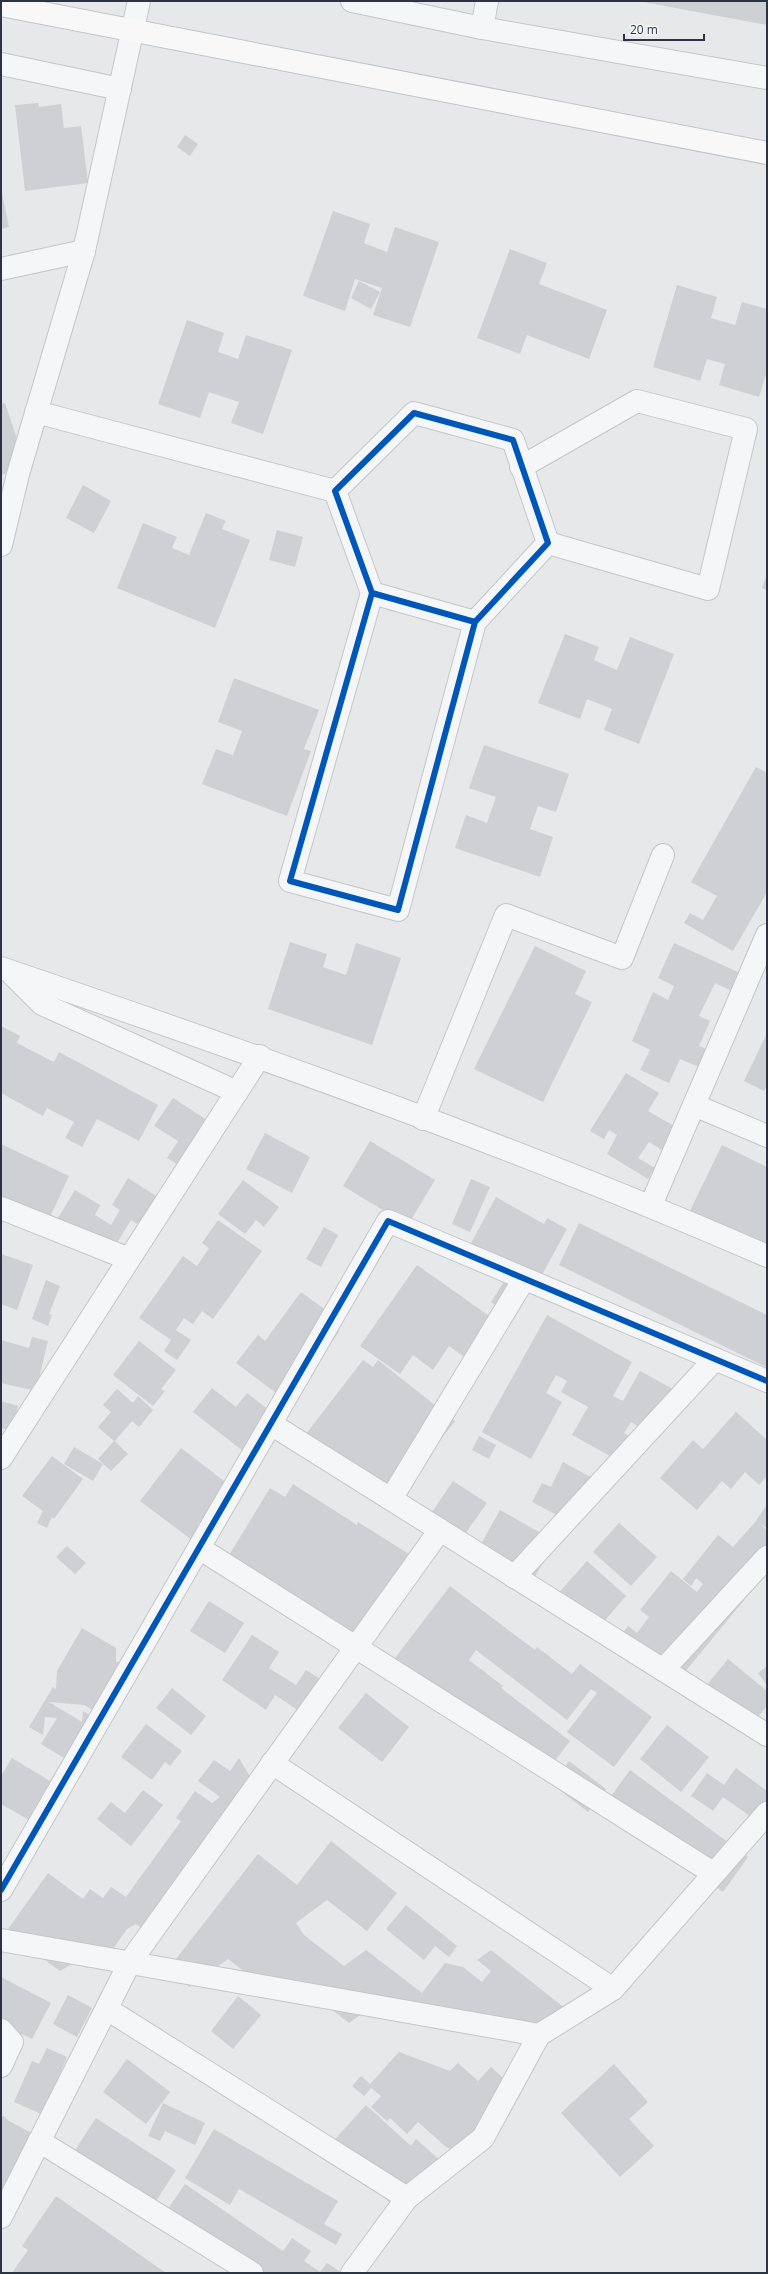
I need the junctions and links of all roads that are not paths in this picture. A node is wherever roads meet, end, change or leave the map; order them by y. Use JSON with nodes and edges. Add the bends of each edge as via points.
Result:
{"nodes":[{"id":1,"x":138,"y":1,"type":"edge"},
{"id":2,"x":352,"y":1,"type":"edge"},
{"id":3,"x":487,"y":1,"type":"edge"},
{"id":4,"x":1,"y":5,"type":"edge"},
{"id":5,"x":482,"y":28,"type":"junction"},
{"id":6,"x":133,"y":31,"type":"junction"},
{"id":7,"x":1,"y":64,"type":"edge"},
{"id":8,"x":767,"y":78,"type":"edge"},
{"id":9,"x":120,"y":89,"type":"junction"},
{"id":10,"x":767,"y":153,"type":"edge"},
{"id":11,"x":84,"y":252,"type":"junction"},
{"id":12,"x":1,"y":269,"type":"edge"},
{"id":13,"x":36,"y":412,"type":"junction"},
{"id":14,"x":521,"y":466,"type":"junction"},
{"id":15,"x":9,"y":475,"type":"edge"},
{"id":16,"x":334,"y":491,"type":"junction"},
{"id":17,"x":548,"y":543,"type":"junction"},
{"id":18,"x":1,"y":545,"type":"edge"},
{"id":19,"x":372,"y":593,"type":"junction"},
{"id":20,"x":475,"y":622,"type":"junction"},
{"id":21,"x":663,"y":855,"type":"dead end"},
{"id":22,"x":767,"y":935,"type":"edge"},
{"id":23,"x":760,"y":967,"type":"edge"},
{"id":24,"x":5,"y":969,"type":"edge"},
{"id":25,"x":260,"y":1056,"type":"junction"},
{"id":26,"x":237,"y":1092,"type":"junction"},
{"id":27,"x":694,"y":1105,"type":"junction"},
{"id":28,"x":423,"y":1119,"type":"junction"},
{"id":29,"x":767,"y":1136,"type":"edge"},
{"id":30,"x":651,"y":1206,"type":"junction"},
{"id":31,"x":1,"y":1208,"type":"edge"},
{"id":32,"x":767,"y":1256,"type":"edge"},
{"id":33,"x":129,"y":1260,"type":"junction"},
{"id":34,"x":524,"y":1279,"type":"junction"},
{"id":35,"x":715,"y":1359,"type":"junction"},
{"id":36,"x":766,"y":1379,"type":"edge"},
{"id":37,"x":271,"y":1424,"type":"junction"},
{"id":38,"x":1,"y":1458,"type":"edge"},
{"id":39,"x":391,"y":1499,"type":"junction"},
{"id":40,"x":440,"y":1530,"type":"junction"},
{"id":41,"x":199,"y":1548,"type":"junction"},
{"id":42,"x":767,"y":1557,"type":"edge"},
{"id":43,"x":514,"y":1576,"type":"junction"},
{"id":44,"x":354,"y":1648,"type":"junction"},
{"id":45,"x":663,"y":1670,"type":"junction"},
{"id":46,"x":767,"y":1735,"type":"edge"},
{"id":47,"x":272,"y":1763,"type":"junction"},
{"id":48,"x":767,"y":1813,"type":"edge"},
{"id":49,"x":713,"y":1873,"type":"junction"},
{"id":50,"x":1,"y":1890,"type":"edge"},
{"id":51,"x":1,"y":1940,"type":"edge"},
{"id":52,"x":130,"y":1962,"type":"junction"},
{"id":53,"x":613,"y":1989,"type":"junction"},
{"id":54,"x":107,"y":2009,"type":"junction"},
{"id":55,"x":1,"y":2030,"type":"edge"},
{"id":56,"x":539,"y":2035,"type":"junction"},
{"id":57,"x":1,"y":2066,"type":"edge"},
{"id":58,"x":39,"y":2141,"type":"junction"},
{"id":59,"x":407,"y":2198,"type":"junction"},
{"id":60,"x":1,"y":2216,"type":"edge"},
{"id":61,"x":252,"y":2273,"type":"edge"},
{"id":62,"x":352,"y":2273,"type":"edge"}],
"edges":[{"from":1,"to":6,"type":"street"},
{"from":2,"to":5,"type":"street"},
{"from":3,"to":5,"type":"street"},
{"from":4,"to":6,"type":"main road"},
{"from":5,"to":8,"type":"street"},
{"from":6,"to":9,"type":"street"},
{"from":6,"to":10,"type":"main road"},
{"from":7,"to":9,"type":"street"},
{"from":9,"to":11,"type":"street"},
{"from":11,"to":12,"type":"street"},
{"from":11,"to":13,"type":"street"},
{"from":13,"to":15,"type":"street"},
{"from":13,"to":16,"type":"street"},
{"from":14,"to":16,"type":"street","via":[[512,440],[414,413]]},
{"from":14,"to":17,"type":"street"},
{"from":14,"to":17,"type":"street","via":[[637,401],[746,429],[708,589]]},
{"from":15,"to":18,"type":"street"},
{"from":16,"to":19,"type":"street"},
{"from":17,"to":20,"type":"street"},
{"from":19,"to":20,"type":"street"},
{"from":19,"to":20,"type":"street","via":[[290,881],[398,910]]},
{"from":21,"to":28,"type":"street","via":[[622,958],[506,916]]},
{"from":22,"to":23,"type":"street"},
{"from":23,"to":27,"type":"street"},
{"from":24,"to":25,"type":"street"},
{"from":24,"to":26,"type":"street","via":[[42,1004]]},
{"from":25,"to":26,"type":"street"},
{"from":25,"to":28,"type":"street"},
{"from":26,"to":33,"type":"street"},
{"from":27,"to":29,"type":"street"},
{"from":27,"to":30,"type":"street"},
{"from":28,"to":30,"type":"street"},
{"from":30,"to":32,"type":"street"},
{"from":31,"to":33,"type":"street"},
{"from":33,"to":38,"type":"street"},
{"from":34,"to":35,"type":"street"},
{"from":34,"to":37,"type":"street","via":[[388,1222]]},
{"from":34,"to":39,"type":"street"},
{"from":35,"to":36,"type":"street"},
{"from":35,"to":43,"type":"street"},
{"from":37,"to":39,"type":"street"},
{"from":37,"to":41,"type":"street"},
{"from":39,"to":40,"type":"street"},
{"from":40,"to":43,"type":"street"},
{"from":40,"to":44,"type":"street"},
{"from":41,"to":44,"type":"street"},
{"from":41,"to":50,"type":"street"},
{"from":42,"to":45,"type":"street"},
{"from":43,"to":45,"type":"street"},
{"from":44,"to":47,"type":"street"},
{"from":44,"to":49,"type":"street"},
{"from":45,"to":46,"type":"street"},
{"from":47,"to":52,"type":"street"},
{"from":47,"to":53,"type":"street"},
{"from":48,"to":49,"type":"street"},
{"from":49,"to":53,"type":"street"},
{"from":51,"to":52,"type":"street"},
{"from":52,"to":54,"type":"street"},
{"from":52,"to":56,"type":"street"},
{"from":53,"to":56,"type":"street"},
{"from":54,"to":58,"type":"street"},
{"from":54,"to":59,"type":"street"},
{"from":55,"to":57,"type":"street","via":[[12,2042]]},
{"from":56,"to":59,"type":"street","via":[[483,2138]]},
{"from":58,"to":60,"type":"street"},
{"from":58,"to":61,"type":"street"},
{"from":59,"to":62,"type":"street"}]}
